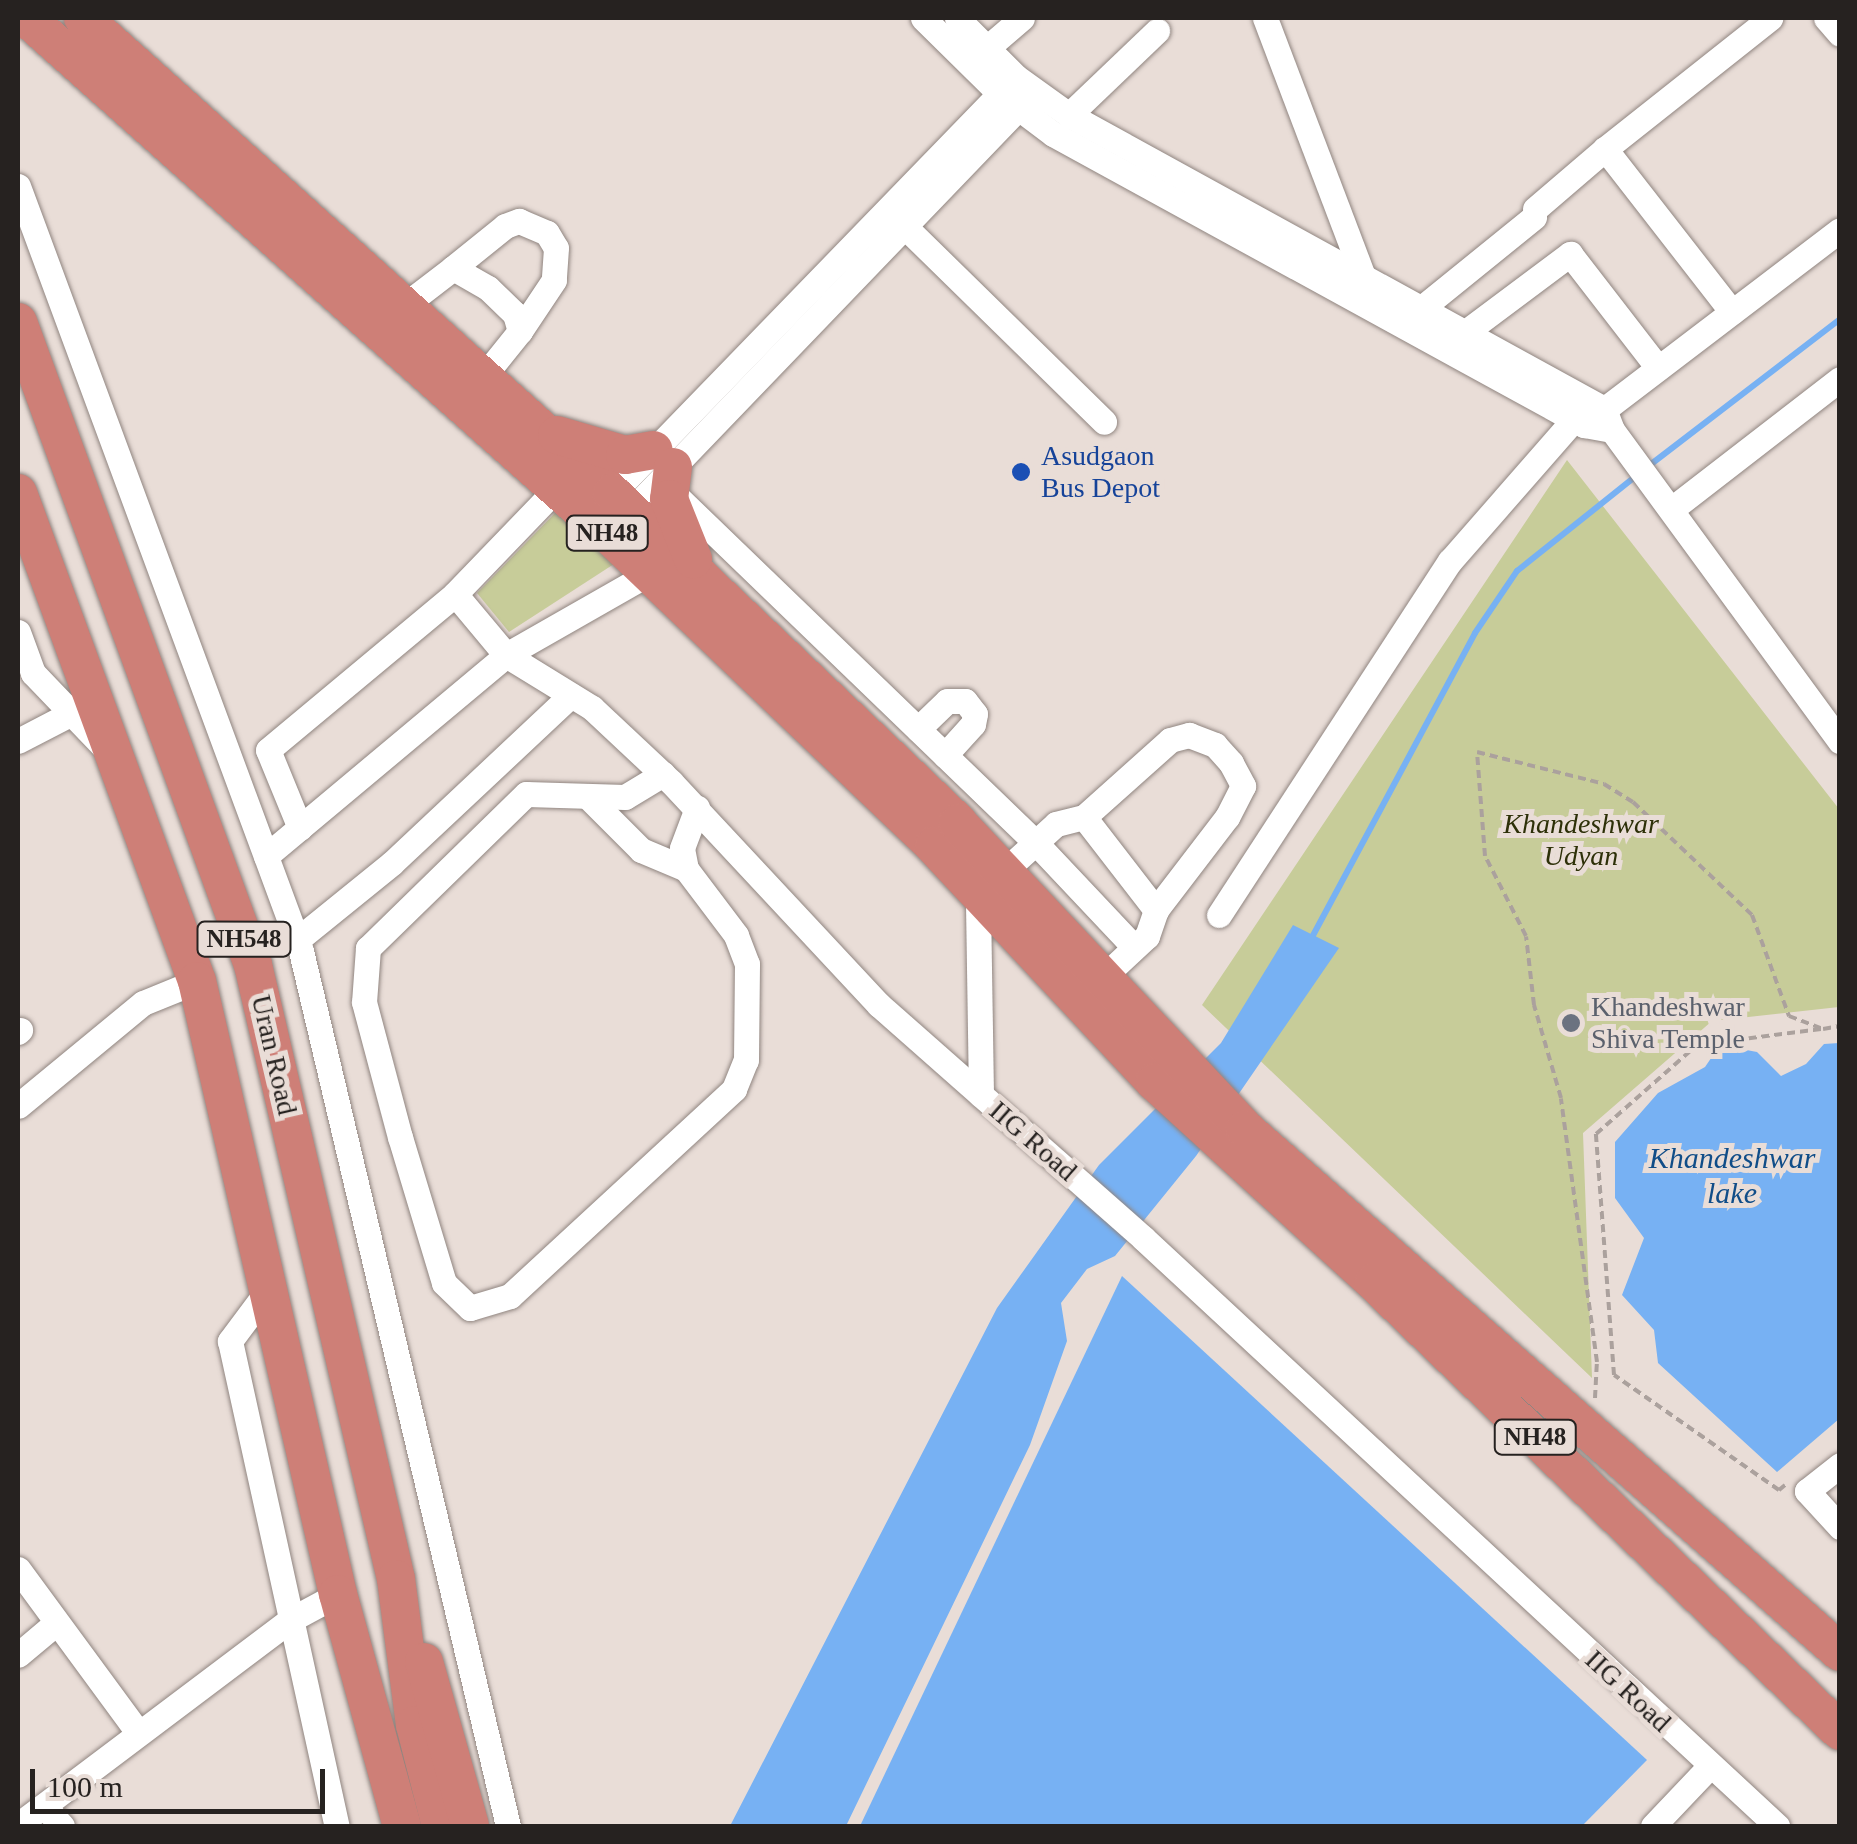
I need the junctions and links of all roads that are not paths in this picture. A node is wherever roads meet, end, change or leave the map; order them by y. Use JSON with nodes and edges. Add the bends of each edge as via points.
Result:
{"nodes":[{"id":1,"x":26,"y":18,"type":"edge"},
{"id":2,"x":83,"y":18,"type":"edge"},
{"id":3,"x":923,"y":18,"type":"edge"},
{"id":4,"x":957,"y":18,"type":"edge"},
{"id":5,"x":1022,"y":18,"type":"edge"},
{"id":6,"x":1265,"y":18,"type":"edge"},
{"id":7,"x":1770,"y":18,"type":"edge"},
{"id":8,"x":1826,"y":18,"type":"edge"},
{"id":9,"x":1157,"y":31,"type":"dead end"},
{"id":10,"x":1839,"y":33,"type":"edge"},
{"id":11,"x":987,"y":48,"type":"junction"},
{"id":12,"x":1017,"y":92,"type":"junction"},
{"id":13,"x":1069,"y":115,"type":"junction"},
{"id":14,"x":1605,"y":149,"type":"junction"},
{"id":15,"x":18,"y":186,"type":"edge"},
{"id":16,"x":896,"y":218,"type":"junction"},
{"id":17,"x":1840,"y":230,"type":"edge"},
{"id":18,"x":453,"y":268,"type":"junction"},
{"id":19,"x":1362,"y":274,"type":"junction"},
{"id":20,"x":405,"y":306,"type":"junction"},
{"id":21,"x":1423,"y":306,"type":"junction"},
{"id":22,"x":1377,"y":310,"type":"junction"},
{"id":23,"x":1732,"y":312,"type":"junction"},
{"id":24,"x":18,"y":322,"type":"edge"},
{"id":25,"x":520,"y":331,"type":"junction"},
{"id":26,"x":1468,"y":331,"type":"junction"},
{"id":27,"x":1658,"y":368,"type":"junction"},
{"id":28,"x":484,"y":376,"type":"junction"},
{"id":29,"x":1840,"y":380,"type":"edge"},
{"id":30,"x":1598,"y":421,"type":"junction"},
{"id":31,"x":1104,"y":422,"type":"dead end"},
{"id":32,"x":541,"y":429,"type":"junction"},
{"id":33,"x":666,"y":469,"type":"junction"},
{"id":34,"x":556,"y":488,"type":"junction"},
{"id":35,"x":18,"y":493,"type":"edge"},
{"id":36,"x":1673,"y":508,"type":"junction"},
{"id":37,"x":610,"y":514,"type":"junction"},
{"id":38,"x":648,"y":574,"type":"junction"},
{"id":39,"x":703,"y":580,"type":"junction"},
{"id":40,"x":455,"y":594,"type":"junction"},
{"id":41,"x":18,"y":632,"type":"edge"},
{"id":42,"x":506,"y":656,"type":"junction"},
{"id":43,"x":570,"y":695,"type":"junction"},
{"id":44,"x":1831,"y":711,"type":"edge"},
{"id":45,"x":72,"y":713,"type":"junction"},
{"id":46,"x":918,"y":729,"type":"junction"},
{"id":47,"x":18,"y":741,"type":"edge"},
{"id":48,"x":1840,"y":742,"type":"edge"},
{"id":49,"x":945,"y":755,"type":"junction"},
{"id":50,"x":115,"y":759,"type":"junction"},
{"id":51,"x":662,"y":774,"type":"junction"},
{"id":52,"x":588,"y":796,"type":"junction"},
{"id":53,"x":697,"y":808,"type":"junction"},
{"id":54,"x":1084,"y":817,"type":"junction"},
{"id":55,"x":300,"y":828,"type":"junction"},
{"id":56,"x":1035,"y":842,"type":"junction"},
{"id":57,"x":266,"y":856,"type":"junction"},
{"id":58,"x":686,"y":869,"type":"junction"},
{"id":59,"x":991,"y":883,"type":"junction"},
{"id":60,"x":1156,"y":910,"type":"junction"},
{"id":61,"x":1219,"y":915,"type":"dead end"},
{"id":62,"x":297,"y":940,"type":"junction"},
{"id":63,"x":1134,"y":947,"type":"junction"},
{"id":64,"x":1102,"y":978,"type":"junction"},
{"id":65,"x":196,"y":981,"type":"junction"},
{"id":66,"x":1166,"y":1071,"type":"junction"},
{"id":67,"x":981,"y":1095,"type":"junction"},
{"id":68,"x":21,"y":1096,"type":"edge"},
{"id":69,"x":1235,"y":1138,"type":"junction"},
{"id":70,"x":265,"y":1294,"type":"junction"},
{"id":71,"x":1840,"y":1465,"type":"edge"},
{"id":72,"x":1840,"y":1527,"type":"edge"},
{"id":73,"x":18,"y":1568,"type":"edge"},
{"id":74,"x":396,"y":1579,"type":"junction"},
{"id":75,"x":338,"y":1594,"type":"junction"},
{"id":76,"x":290,"y":1620,"type":"junction"},
{"id":77,"x":55,"y":1624,"type":"junction"},
{"id":78,"x":1840,"y":1652,"type":"edge"},
{"id":79,"x":18,"y":1654,"type":"edge"},
{"id":80,"x":137,"y":1731,"type":"junction"},
{"id":81,"x":1840,"y":1731,"type":"edge"},
{"id":82,"x":1709,"y":1767,"type":"junction"},
{"id":83,"x":44,"y":1806,"type":"junction"},
{"id":84,"x":18,"y":1825,"type":"edge"},
{"id":85,"x":62,"y":1826,"type":"edge"},
{"id":86,"x":336,"y":1826,"type":"edge"},
{"id":87,"x":376,"y":1826,"type":"edge"},
{"id":88,"x":402,"y":1826,"type":"edge"},
{"id":89,"x":441,"y":1826,"type":"edge"},
{"id":90,"x":470,"y":1826,"type":"edge"},
{"id":91,"x":508,"y":1826,"type":"edge"},
{"id":92,"x":1653,"y":1826,"type":"edge"},
{"id":93,"x":1777,"y":1826,"type":"edge"}],
"edges":[{"from":1,"to":34,"type":"highway","number":"NH48"},
{"from":2,"to":20,"type":"highway","number":"NH48"},
{"from":3,"to":12,"type":"street"},
{"from":4,"to":11,"type":"street"},
{"from":5,"to":11,"type":"street"},
{"from":6,"to":19,"type":"street"},
{"from":7,"to":14,"type":"street"},
{"from":8,"to":10,"type":"street"},
{"from":9,"to":13,"type":"street"},
{"from":11,"to":12,"type":"street"},
{"from":12,"to":13,"type":"street"},
{"from":12,"to":16,"type":"street"},
{"from":12,"to":22,"type":"street","via":[[1053,134]]},
{"from":13,"to":19,"type":"street"},
{"from":14,"to":21,"type":"street"},
{"from":14,"to":23,"type":"street"},
{"from":15,"to":57,"type":"street"},
{"from":16,"to":31,"type":"street"},
{"from":16,"to":33,"type":"street"},
{"from":17,"to":23,"type":"street"},
{"from":18,"to":20,"type":"street"},
{"from":18,"to":25,"type":"street","via":[[467,270],[488,288],[515,314]]},
{"from":18,"to":25,"type":"street","via":[[520,220],[547,233],[556,248],[554,280]]},
{"from":19,"to":21,"type":"street"},
{"from":19,"to":22,"type":"street"},
{"from":20,"to":28,"type":"highway","number":"NH48"},
{"from":21,"to":26,"type":"street"},
{"from":22,"to":30,"type":"street"},
{"from":23,"to":27,"type":"street"},
{"from":24,"to":74,"type":"highway","name":"Uran Road","number":"NH548","via":[[254,965]]},
{"from":25,"to":28,"type":"street"},
{"from":26,"to":27,"type":"street","via":[[1570,254]]},
{"from":26,"to":30,"type":"street"},
{"from":27,"to":30,"type":"street"},
{"from":28,"to":32,"type":"highway","number":"NH48"},
{"from":29,"to":36,"type":"street"},
{"from":30,"to":36,"type":"street"},
{"from":30,"to":61,"type":"street","via":[[1450,560]]},
{"from":32,"to":33,"type":"highway"},
{"from":32,"to":37,"type":"highway","number":"NH48"},
{"from":33,"to":37,"type":"street"},
{"from":33,"to":39,"type":"highway","via":[[679,532]]},
{"from":33,"to":46,"type":"street"},
{"from":34,"to":37,"type":"highway","number":"NH48"},
{"from":34,"to":40,"type":"street"},
{"from":35,"to":50,"type":"highway","number":"NH548"},
{"from":36,"to":44,"type":"street"},
{"from":37,"to":38,"type":"highway","number":"NH48"},
{"from":37,"to":39,"type":"highway","number":"NH48"},
{"from":38,"to":42,"type":"street"},
{"from":38,"to":59,"type":"highway","number":"NH48"},
{"from":39,"to":59,"type":"highway","number":"NH48"},
{"from":40,"to":42,"type":"street","name":"IIG Road"},
{"from":40,"to":55,"type":"street","via":[[268,750]]},
{"from":41,"to":45,"type":"street","via":[[33,673]]},
{"from":42,"to":43,"type":"street","name":"IIG Road"},
{"from":42,"to":55,"type":"street"},
{"from":43,"to":51,"type":"street","name":"IIG Road"},
{"from":43,"to":62,"type":"street","via":[[392,863]]},
{"from":44,"to":48,"type":"street"},
{"from":45,"to":47,"type":"street"},
{"from":45,"to":50,"type":"street"},
{"from":46,"to":49,"type":"street"},
{"from":46,"to":49,"type":"street","via":[[948,701],[965,701],[975,714],[973,724]]},
{"from":49,"to":56,"type":"street"},
{"from":50,"to":65,"type":"highway","number":"NH548"},
{"from":51,"to":52,"type":"street","via":[[626,797]]},
{"from":51,"to":53,"type":"street","name":"IIG Road"},
{"from":52,"to":58,"type":"street","via":[[641,850]]},
{"from":52,"to":58,"type":"street","via":[[526,794],[396,916],[368,948],[362,969],[364,1002],[444,1283],[470,1308],[510,1296],[734,1089],[746,1060],[747,964],[736,936]]},
{"from":53,"to":58,"type":"street","via":[[682,848]]},
{"from":53,"to":67,"type":"street","name":"IIG Road","via":[[879,1004]]},
{"from":54,"to":56,"type":"street","via":[[1056,824]]},
{"from":54,"to":60,"type":"street"},
{"from":54,"to":60,"type":"street","via":[[1170,740],[1190,735],[1215,745],[1232,763],[1243,786]]},
{"from":55,"to":57,"type":"street"},
{"from":56,"to":59,"type":"street"},
{"from":56,"to":63,"type":"street"},
{"from":57,"to":62,"type":"street"},
{"from":59,"to":64,"type":"highway","number":"NH48"},
{"from":59,"to":66,"type":"highway","number":"NH48"},
{"from":59,"to":67,"type":"street"},
{"from":60,"to":63,"type":"street"},
{"from":62,"to":91,"type":"street"},
{"from":63,"to":64,"type":"street"},
{"from":64,"to":66,"type":"highway","number":"NH48"},
{"from":65,"to":68,"type":"street","via":[[143,1003]]},
{"from":65,"to":70,"type":"highway","number":"NH548"},
{"from":66,"to":69,"type":"highway","number":"NH48"},
{"from":67,"to":82,"type":"street","name":"IIG Road","via":[[1144,1238]]},
{"from":69,"to":78,"type":"highway","number":"NH48","via":[[1600,1438]]},
{"from":69,"to":81,"type":"highway","number":"NH48","via":[[1374,1282]]},
{"from":70,"to":75,"type":"highway","number":"NH548"},
{"from":70,"to":76,"type":"street","via":[[230,1342]]},
{"from":71,"to":72,"type":"street","via":[[1807,1491]]},
{"from":73,"to":77,"type":"street"},
{"from":74,"to":89,"type":"highway","name":"Uran Road","number":"NH548","via":[[416,1725]]},
{"from":74,"to":90,"type":"highway","name":"Uran Road","number":"NH548"},
{"from":75,"to":76,"type":"street"},
{"from":75,"to":87,"type":"highway","number":"NH548"},
{"from":75,"to":88,"type":"highway","number":"NH548"},
{"from":76,"to":80,"type":"street"},
{"from":76,"to":86,"type":"street"},
{"from":77,"to":79,"type":"street"},
{"from":77,"to":80,"type":"street"},
{"from":80,"to":83,"type":"street"},
{"from":82,"to":92,"type":"street"},
{"from":82,"to":93,"type":"street","name":"IIG Road"},
{"from":83,"to":84,"type":"street"},
{"from":83,"to":85,"type":"street"}]}
